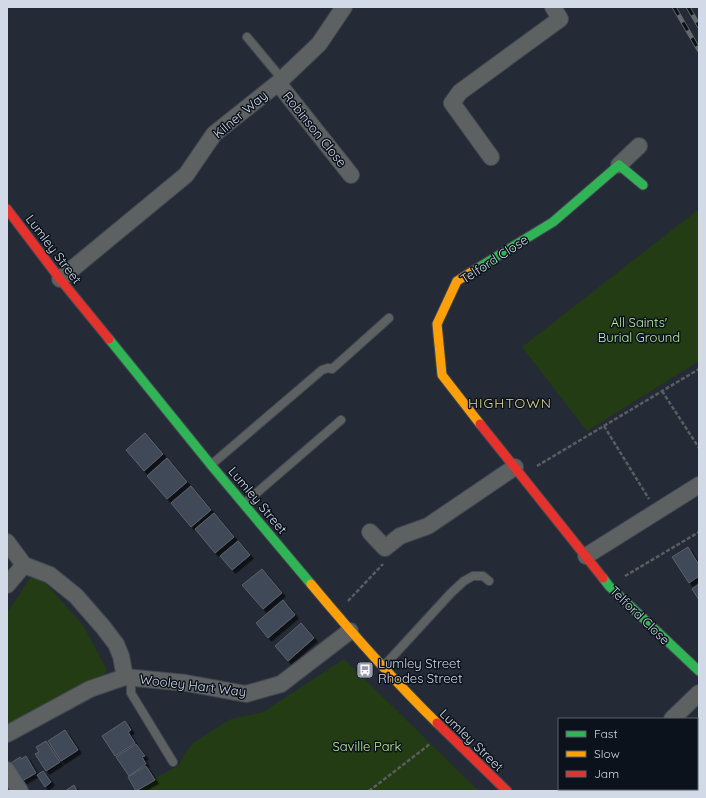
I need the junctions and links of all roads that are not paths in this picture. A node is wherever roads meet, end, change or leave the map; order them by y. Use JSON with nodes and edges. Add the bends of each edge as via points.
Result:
{"nodes":[{"id":1,"x":344,"y":7,"type":"edge"},
{"id":2,"x":553,"y":7,"type":"edge"},
{"id":3,"x":247,"y":37,"type":"dead end"},
{"id":4,"x":280,"y":81,"type":"junction"},
{"id":5,"x":639,"y":146,"type":"dead end"},
{"id":6,"x":491,"y":157,"type":"dead end"},
{"id":7,"x":619,"y":165,"type":"junction"},
{"id":8,"x":351,"y":174,"type":"dead end"},
{"id":9,"x":643,"y":185,"type":"dead end"},
{"id":10,"x":7,"y":208,"type":"edge"},
{"id":11,"x":60,"y":279,"type":"junction"},
{"id":12,"x":389,"y":318,"type":"dead end"},
{"id":13,"x":342,"y":420,"type":"dead end"},
{"id":14,"x":211,"y":465,"type":"junction"},
{"id":15,"x":518,"y":471,"type":"junction"},
{"id":16,"x":699,"y":485,"type":"edge"},
{"id":17,"x":244,"y":503,"type":"junction"},
{"id":18,"x":370,"y":532,"type":"dead end"},
{"id":19,"x":7,"y":542,"type":"edge"},
{"id":20,"x":586,"y":556,"type":"junction"},
{"id":21,"x":24,"y":565,"type":"junction"},
{"id":22,"x":490,"y":581,"type":"dead end"},
{"id":23,"x":7,"y":586,"type":"edge"},
{"id":24,"x":350,"y":631,"type":"junction"},
{"id":25,"x":383,"y":667,"type":"junction"},
{"id":26,"x":699,"y":671,"type":"edge"},
{"id":27,"x":128,"y":677,"type":"junction"},
{"id":28,"x":699,"y":693,"type":"edge"},
{"id":29,"x":673,"y":718,"type":"edge"},
{"id":30,"x":7,"y":734,"type":"edge"},
{"id":31,"x":173,"y":762,"type":"dead end"},
{"id":32,"x":7,"y":770,"type":"edge"},
{"id":33,"x":20,"y":791,"type":"edge"},
{"id":34,"x":507,"y":791,"type":"edge"}],
"edges":[{"from":1,"to":4,"type":"street","name":"Kilner Way","via":[[319,44]]},
{"from":2,"to":6,"type":"street","via":[[560,19],[460,92],[452,103]]},
{"from":3,"to":4,"type":"lane"},
{"from":4,"to":8,"type":"street","name":"Robinson Close"},
{"from":4,"to":11,"type":"street","name":"Kilner Way","via":[[214,134],[186,175]]},
{"from":5,"to":7,"type":"street","name":"Telford Close"},
{"from":7,"to":9,"type":"main road"},
{"from":7,"to":15,"type":"main road","name":"Telford Close","via":[[553,222],[457,282],[437,324],[442,375]]},
{"from":10,"to":11,"type":"main road","name":"Lumley Street"},
{"from":11,"to":14,"type":"main road","name":"Lumley Street"},
{"from":12,"to":14,"type":"lane","via":[[332,369],[322,370]]},
{"from":13,"to":17,"type":"lane"},
{"from":14,"to":17,"type":"main road","name":"Lumley Street"},
{"from":15,"to":18,"type":"street","via":[[428,526],[400,536],[384,548]]},
{"from":15,"to":20,"type":"main road","name":"Telford Close"},
{"from":16,"to":20,"type":"street"},
{"from":17,"to":24,"type":"main road","name":"Lumley Street"},
{"from":19,"to":21,"type":"street"},
{"from":20,"to":26,"type":"main road","name":"Telford Close","via":[[609,586]]},
{"from":21,"to":23,"type":"street"},
{"from":21,"to":27,"type":"street","via":[[50,575],[76,596],[116,644]]},
{"from":22,"to":25,"type":"lane","via":[[482,576],[473,576],[464,581]]},
{"from":24,"to":25,"type":"main road","name":"Lumley Street"},
{"from":24,"to":27,"type":"street","name":"Wooley Hart Way","via":[[281,684],[246,694],[186,683]]},
{"from":25,"to":34,"type":"main road","name":"Lumley Street","via":[[403,690]]},
{"from":27,"to":30,"type":"street","name":"Wooley Hart Way","via":[[90,689]]},
{"from":27,"to":31,"type":"lane","via":[[131,693]]},
{"from":28,"to":29,"type":"street"},
{"from":32,"to":33,"type":"street"}]}
